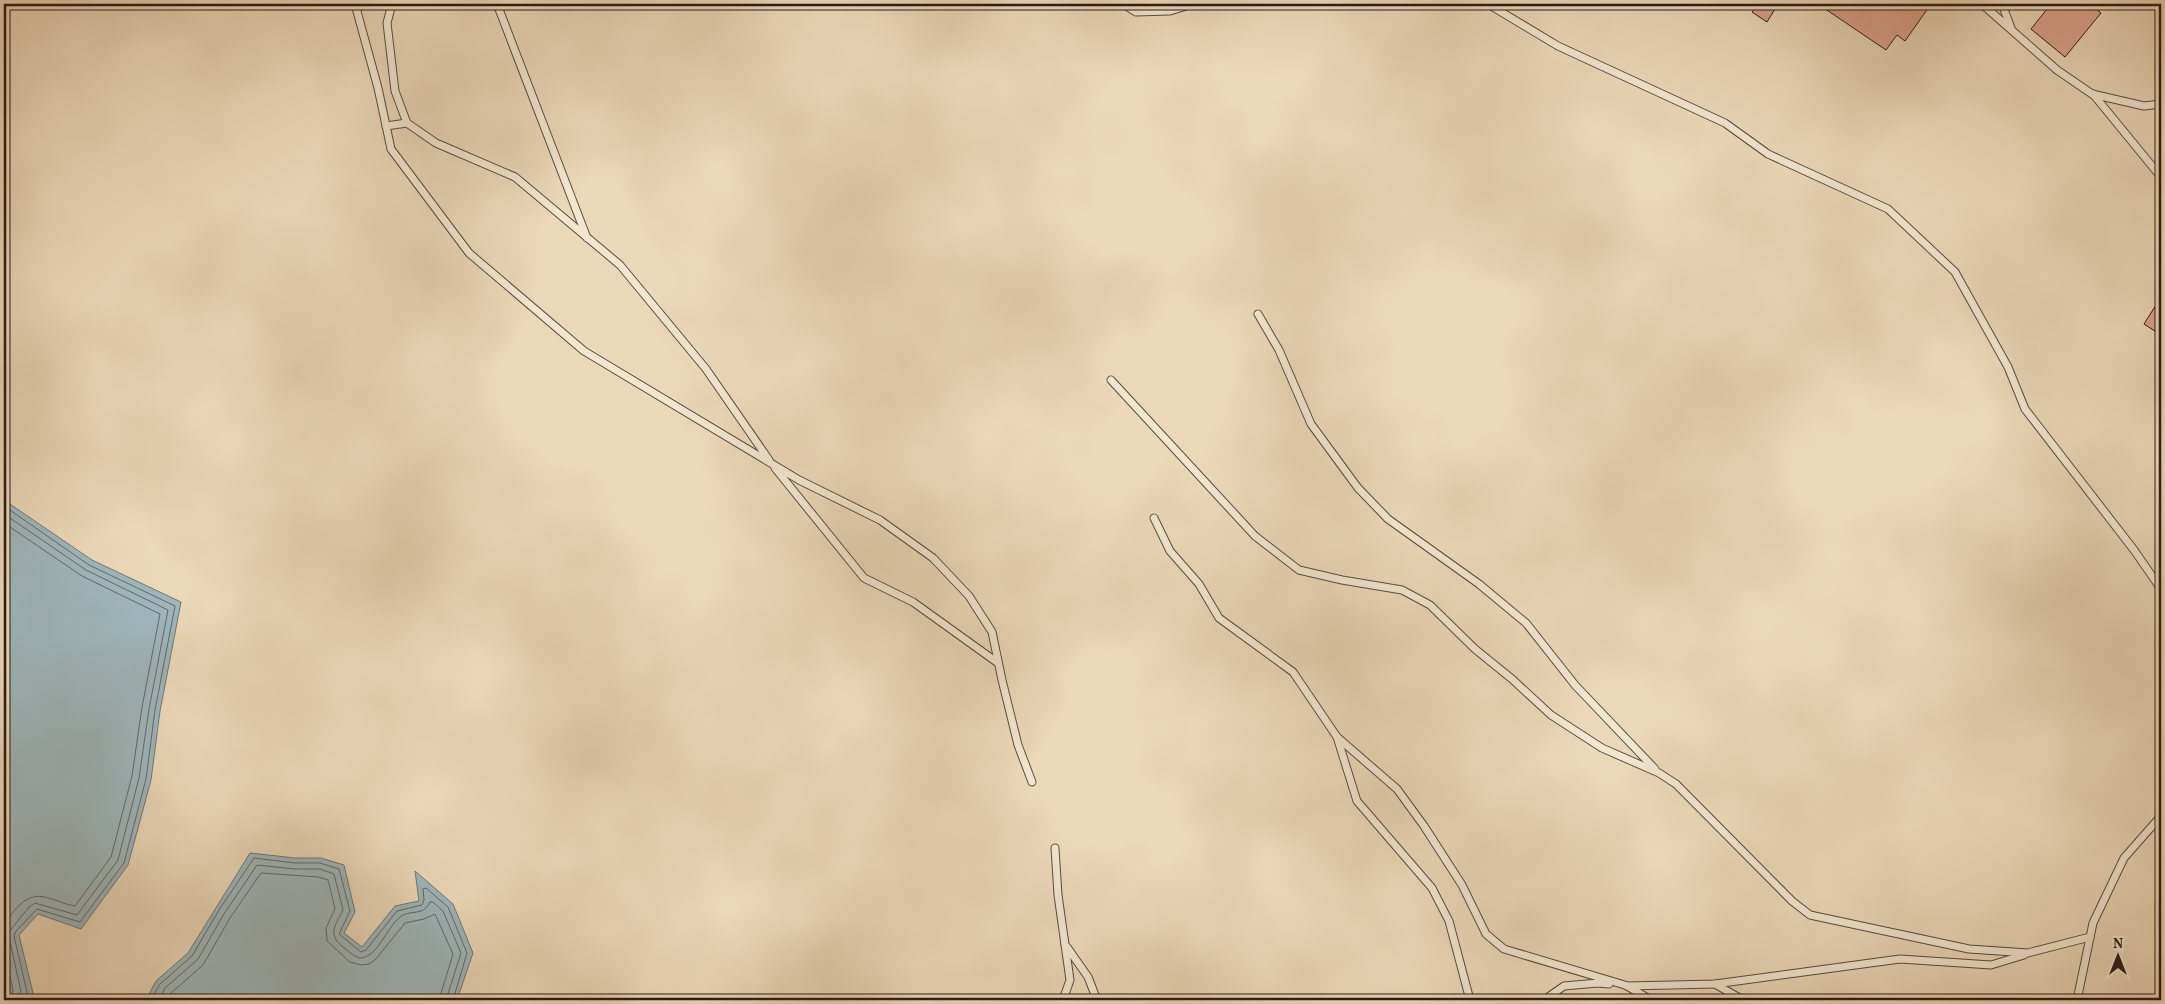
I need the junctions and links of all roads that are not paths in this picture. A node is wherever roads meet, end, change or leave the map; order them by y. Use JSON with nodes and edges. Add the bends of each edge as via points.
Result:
{"nodes":[{"id":1,"x":355,"y":4,"type":"edge"},
{"id":2,"x":392,"y":4,"type":"edge"},
{"id":3,"x":497,"y":4,"type":"edge"},
{"id":4,"x":1123,"y":4,"type":"edge"},
{"id":5,"x":1193,"y":4,"type":"edge"},
{"id":6,"x":1488,"y":4,"type":"edge"},
{"id":7,"x":1982,"y":4,"type":"edge"},
{"id":8,"x":2002,"y":4,"type":"edge"},
{"id":9,"x":2012,"y":31,"type":"junction"},
{"id":10,"x":2092,"y":94,"type":"junction"},
{"id":11,"x":2161,"y":104,"type":"edge"},
{"id":12,"x":408,"y":123,"type":"junction"},
{"id":13,"x":386,"y":126,"type":"junction"},
{"id":14,"x":2161,"y":177,"type":"edge"},
{"id":15,"x":588,"y":238,"type":"junction"},
{"id":16,"x":1258,"y":314,"type":"dead end"},
{"id":17,"x":1111,"y":380,"type":"dead end"},
{"id":18,"x":771,"y":463,"type":"junction"},
{"id":19,"x":1154,"y":518,"type":"dead end"},
{"id":20,"x":2161,"y":589,"type":"edge"},
{"id":21,"x":998,"y":663,"type":"junction"},
{"id":22,"x":1337,"y":737,"type":"junction"},
{"id":23,"x":1659,"y":773,"type":"junction"},
{"id":24,"x":1032,"y":782,"type":"dead end"},
{"id":25,"x":2161,"y":816,"type":"edge"},
{"id":26,"x":1055,"y":848,"type":"dead end"},
{"id":27,"x":2090,"y":937,"type":"junction"},
{"id":28,"x":1065,"y":945,"type":"junction"},
{"id":29,"x":2028,"y":953,"type":"junction"},
{"id":30,"x":1715,"y":984,"type":"junction"},
{"id":31,"x":1628,"y":986,"type":"junction"},
{"id":32,"x":1063,"y":1000,"type":"edge"},
{"id":33,"x":1097,"y":1000,"type":"edge"},
{"id":34,"x":1470,"y":1000,"type":"edge"},
{"id":35,"x":1544,"y":1000,"type":"edge"},
{"id":36,"x":1651,"y":1000,"type":"edge"},
{"id":37,"x":1743,"y":1000,"type":"edge"},
{"id":38,"x":2078,"y":1000,"type":"edge"}],
"edges":[{"from":1,"to":13,"type":"lane"},
{"from":2,"to":12,"type":"lane","via":[[387,23],[395,91]]},
{"from":3,"to":15,"type":"lane"},
{"from":4,"to":5,"type":"lane","via":[[1136,12],[1170,11]]},
{"from":6,"to":20,"type":"lane","via":[[1558,46],[1725,123],[1768,154],[1888,209],[1955,272],[2008,367],[2025,409]]},
{"from":7,"to":9,"type":"lane"},
{"from":8,"to":9,"type":"lane"},
{"from":9,"to":10,"type":"lane","via":[[2057,70]]},
{"from":10,"to":11,"type":"lane","via":[[2144,106]]},
{"from":10,"to":14,"type":"lane"},
{"from":12,"to":13,"type":"lane"},
{"from":12,"to":15,"type":"lane","via":[[436,143],[515,177]]},
{"from":13,"to":18,"type":"lane","via":[[391,149],[469,253],[584,351]]},
{"from":15,"to":18,"type":"lane","via":[[620,264],[706,368]]},
{"from":16,"to":23,"type":"lane","via":[[1279,350],[1311,424],[1358,488],[1388,518],[1526,622],[1576,685]]},
{"from":17,"to":23,"type":"lane","via":[[1255,536],[1299,570],[1402,590],[1430,605],[1551,715],[1602,748]]},
{"from":18,"to":21,"type":"lane","via":[[864,578],[913,602]]},
{"from":18,"to":21,"type":"lane","via":[[880,520],[933,558],[969,596],[992,632]]},
{"from":19,"to":22,"type":"lane","via":[[1170,551],[1199,584],[1219,618],[1293,672]]},
{"from":21,"to":24,"type":"lane","via":[[1018,745]]},
{"from":22,"to":31,"type":"lane","via":[[1397,789],[1462,885],[1486,934],[1504,949]]},
{"from":22,"to":34,"type":"lane","via":[[1356,801],[1432,888],[1449,921]]},
{"from":23,"to":29,"type":"lane","via":[[1676,784],[1792,901],[1810,915],[1969,949]]},
{"from":25,"to":27,"type":"lane","via":[[2124,858],[2093,922]]},
{"from":26,"to":28,"type":"lane"},
{"from":27,"to":29,"type":"lane"},
{"from":27,"to":38,"type":"lane"},
{"from":28,"to":32,"type":"lane","via":[[1070,980]]},
{"from":28,"to":33,"type":"lane","via":[[1088,977]]},
{"from":29,"to":30,"type":"lane","via":[[1991,965],[1900,959]]},
{"from":30,"to":31,"type":"lane"},
{"from":30,"to":37,"type":"lane"},
{"from":31,"to":35,"type":"lane","via":[[1598,983],[1564,986]]},
{"from":31,"to":36,"type":"lane"}]}
